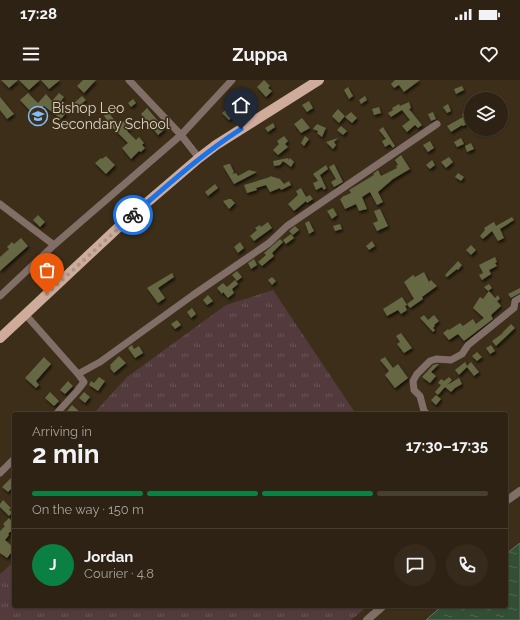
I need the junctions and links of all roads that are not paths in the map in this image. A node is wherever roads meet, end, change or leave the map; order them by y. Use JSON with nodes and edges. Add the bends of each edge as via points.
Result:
{"nodes":[{"id":1,"x":129,"y":80,"type":"edge"},
{"id":2,"x":232,"y":80,"type":"edge"},
{"id":3,"x":319,"y":80,"type":"edge"},
{"id":4,"x":437,"y":124,"type":"dead end"},
{"id":5,"x":181,"y":135,"type":"junction"},
{"id":6,"x":199,"y":158,"type":"junction"},
{"id":7,"x":0,"y":204,"type":"edge"},
{"id":8,"x":54,"y":245,"type":"junction"},
{"id":9,"x":0,"y":296,"type":"edge"},
{"id":10,"x":520,"y":298,"type":"edge"},
{"id":11,"x":25,"y":314,"type":"junction"},
{"id":12,"x":0,"y":338,"type":"edge"},
{"id":13,"x":78,"y":374,"type":"junction"},
{"id":14,"x":58,"y":412,"type":"edge"},
{"id":15,"x":425,"y":412,"type":"edge"},
{"id":16,"x":12,"y":461,"type":"edge"},
{"id":17,"x":0,"y":473,"type":"edge"},
{"id":18,"x":520,"y":491,"type":"edge"},
{"id":19,"x":508,"y":500,"type":"edge"},
{"id":20,"x":381,"y":608,"type":"edge"},
{"id":21,"x":367,"y":620,"type":"edge"}],
"edges":[{"from":1,"to":5,"type":"street"},
{"from":2,"to":5,"type":"street"},
{"from":3,"to":6,"type":"main road"},
{"from":4,"to":13,"type":"street","via":[[287,226],[269,243],[100,362]]},
{"from":5,"to":6,"type":"street"},
{"from":5,"to":8,"type":"street"},
{"from":6,"to":11,"type":"main road","via":[[123,223]]},
{"from":7,"to":8,"type":"street"},
{"from":8,"to":9,"type":"street"},
{"from":10,"to":15,"type":"street","via":[[515,302],[514,308],[468,345],[462,354],[451,360],[430,361],[417,374],[413,381],[414,390],[420,396]]},
{"from":11,"to":12,"type":"main road"},
{"from":11,"to":13,"type":"street"},
{"from":13,"to":14,"type":"street","via":[[84,382]]},
{"from":16,"to":17,"type":"street"},
{"from":18,"to":19,"type":"street"},
{"from":20,"to":21,"type":"street"}]}
